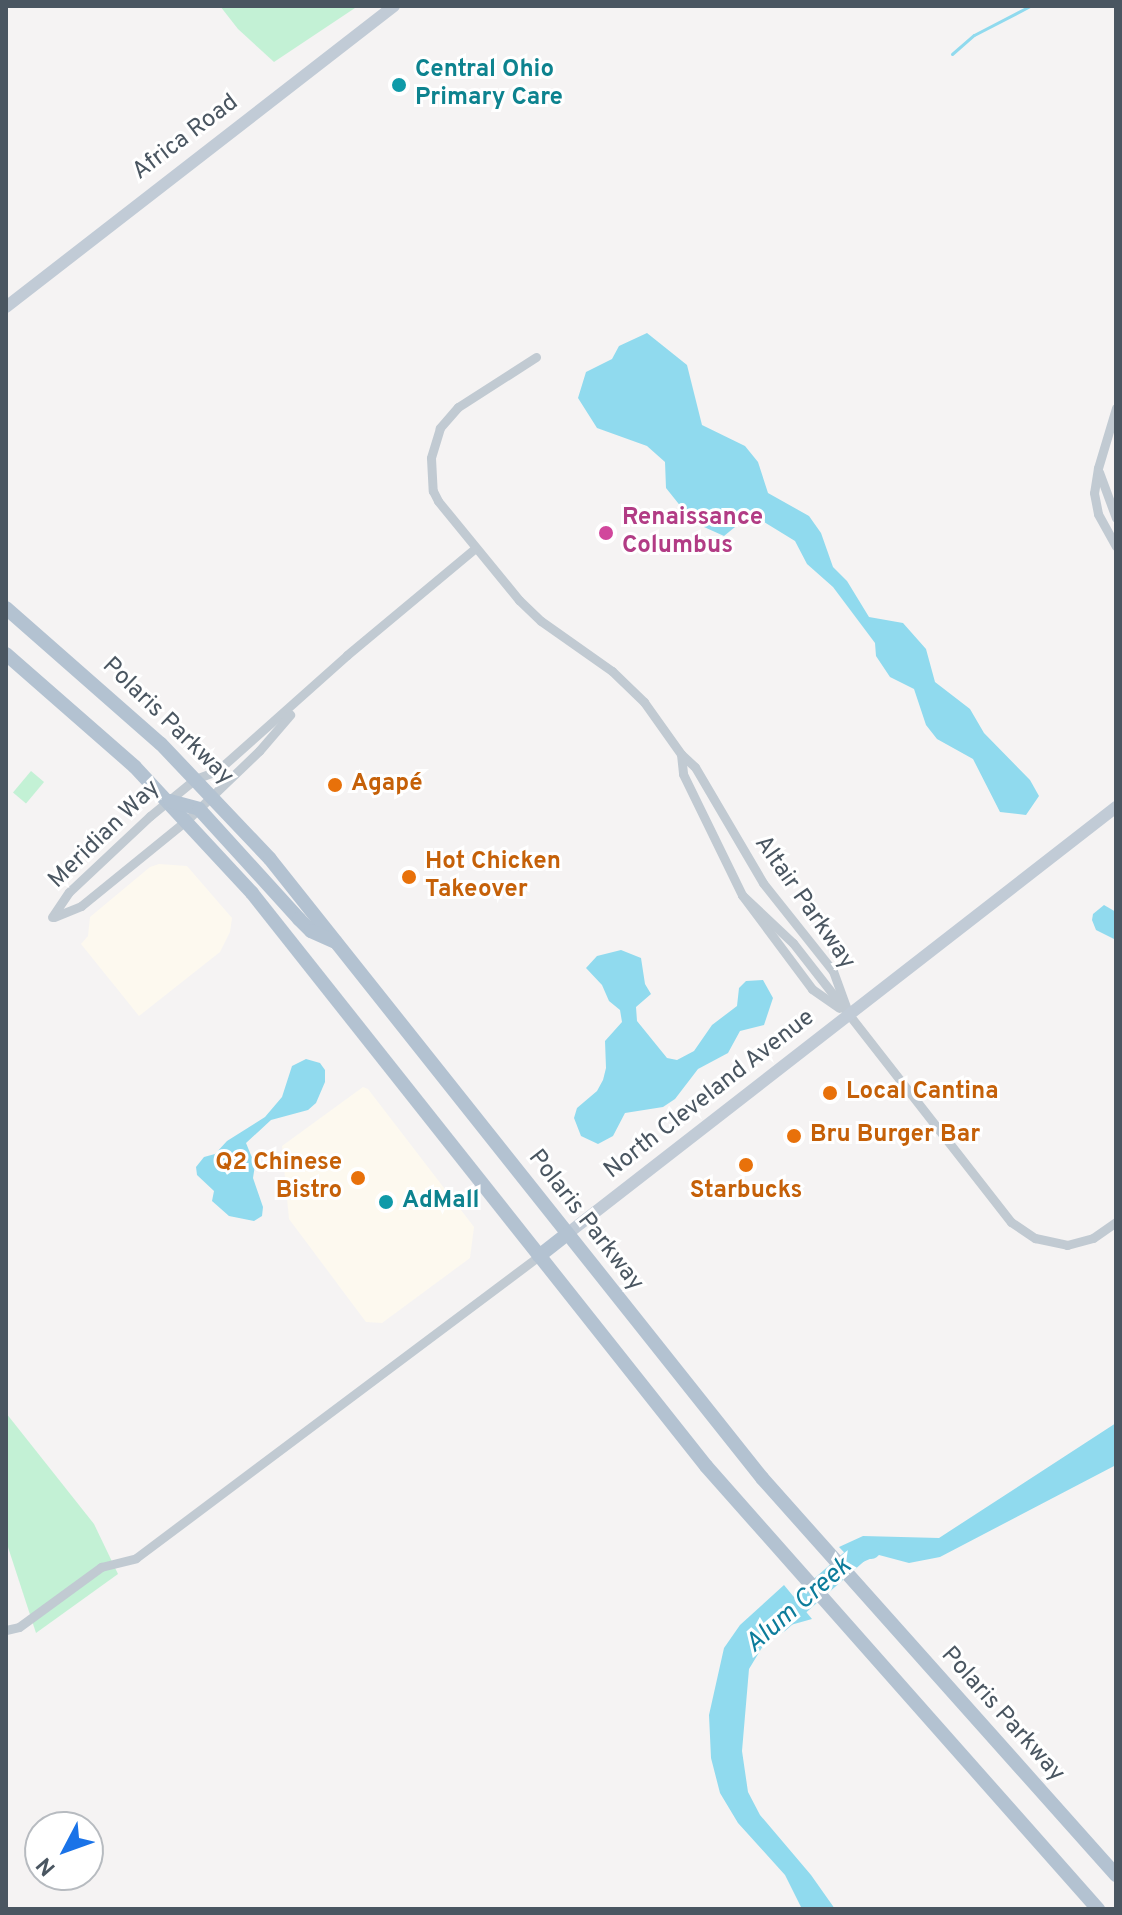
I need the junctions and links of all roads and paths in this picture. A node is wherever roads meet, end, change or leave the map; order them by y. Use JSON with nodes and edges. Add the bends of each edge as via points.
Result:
{"nodes":[{"id":1,"x":394,"y":6,"type":"edge"},
{"id":2,"x":6,"y":307,"type":"edge"},
{"id":3,"x":536,"y":357,"type":"dead end"},
{"id":4,"x":1116,"y":408,"type":"edge"},
{"id":5,"x":1098,"y":468,"type":"junction"},
{"id":6,"x":1116,"y":518,"type":"edge"},
{"id":7,"x":1116,"y":546,"type":"edge"},
{"id":8,"x":474,"y":549,"type":"junction"},
{"id":9,"x":6,"y":608,"type":"edge"},
{"id":10,"x":6,"y":654,"type":"edge"},
{"id":11,"x":304,"y":696,"type":"junction"},
{"id":12,"x":681,"y":754,"type":"junction"},
{"id":13,"x":195,"y":779,"type":"junction"},
{"id":14,"x":213,"y":796,"type":"junction"},
{"id":15,"x":170,"y":801,"type":"junction"},
{"id":16,"x":1116,"y":807,"type":"edge"},
{"id":17,"x":199,"y":809,"type":"junction"},
{"id":18,"x":187,"y":820,"type":"junction"},
{"id":19,"x":340,"y":944,"type":"junction"},
{"id":20,"x":849,"y":1015,"type":"junction"},
{"id":21,"x":1116,"y":1222,"type":"edge"},
{"id":22,"x":567,"y":1234,"type":"junction"},
{"id":23,"x":539,"y":1256,"type":"junction"},
{"id":24,"x":6,"y":1630,"type":"edge"},
{"id":25,"x":1116,"y":1875,"type":"edge"},
{"id":26,"x":1098,"y":1909,"type":"edge"}],
"edges":[{"from":1,"to":2,"type":"main road","name":"Africa Road"},
{"from":3,"to":8,"type":"street","name":"Altair Parkway","via":[[458,407],[433,442],[433,491]]},
{"from":4,"to":5,"type":"street"},
{"from":5,"to":6,"type":"street"},
{"from":5,"to":7,"type":"street","via":[[1098,514]]},
{"from":8,"to":11,"type":"street","name":"Meridian Way"},
{"from":8,"to":12,"type":"street","name":"Altair Parkway","via":[[541,621],[633,691]]},
{"from":9,"to":13,"type":"main road","name":"Polaris Parkway","via":[[117,702]]},
{"from":10,"to":15,"type":"main road"},
{"from":11,"to":13,"type":"street","name":"Meridian Way","via":[[217,771]]},
{"from":11,"to":14,"type":"street","name":"Meridian Way"},
{"from":12,"to":20,"type":"street","name":"Altair Parkway","via":[[695,767],[763,883],[833,971]]},
{"from":12,"to":20,"type":"street","name":"Altair Parkway","via":[[683,774],[742,895],[812,989]]},
{"from":13,"to":14,"type":"main road","name":"Polaris Parkway"},
{"from":13,"to":15,"type":"street","name":"Meridian Way"},
{"from":14,"to":17,"type":"street","name":"Meridian Way"},
{"from":14,"to":19,"type":"main road","name":"Polaris Parkway"},
{"from":15,"to":17,"type":"main road"},
{"from":15,"to":18,"type":"main road"},
{"from":15,"to":18,"type":"street","name":"Meridian Way","via":[[69,892],[52,917],[81,906]]},
{"from":16,"to":20,"type":"main road","name":"North Cleveland Avenue"},
{"from":17,"to":18,"type":"street","name":"Meridian Way"},
{"from":17,"to":19,"type":"main road","via":[[311,931]]},
{"from":18,"to":23,"type":"main road","via":[[296,946]]},
{"from":19,"to":22,"type":"main road","name":"Polaris Parkway"},
{"from":20,"to":21,"type":"street","via":[[1021,1231],[1067,1245],[1093,1238]]},
{"from":20,"to":22,"type":"main road","name":"North Cleveland Avenue"},
{"from":22,"to":23,"type":"main road","name":"North Cleveland Avenue"},
{"from":22,"to":25,"type":"main road","name":"Polaris Parkway","via":[[752,1466]]},
{"from":23,"to":24,"type":"street","name":"North Cleveland Avenue","via":[[136,1558],[101,1567],[19,1627]]},
{"from":23,"to":26,"type":"main road","via":[[786,1560]]}]}
